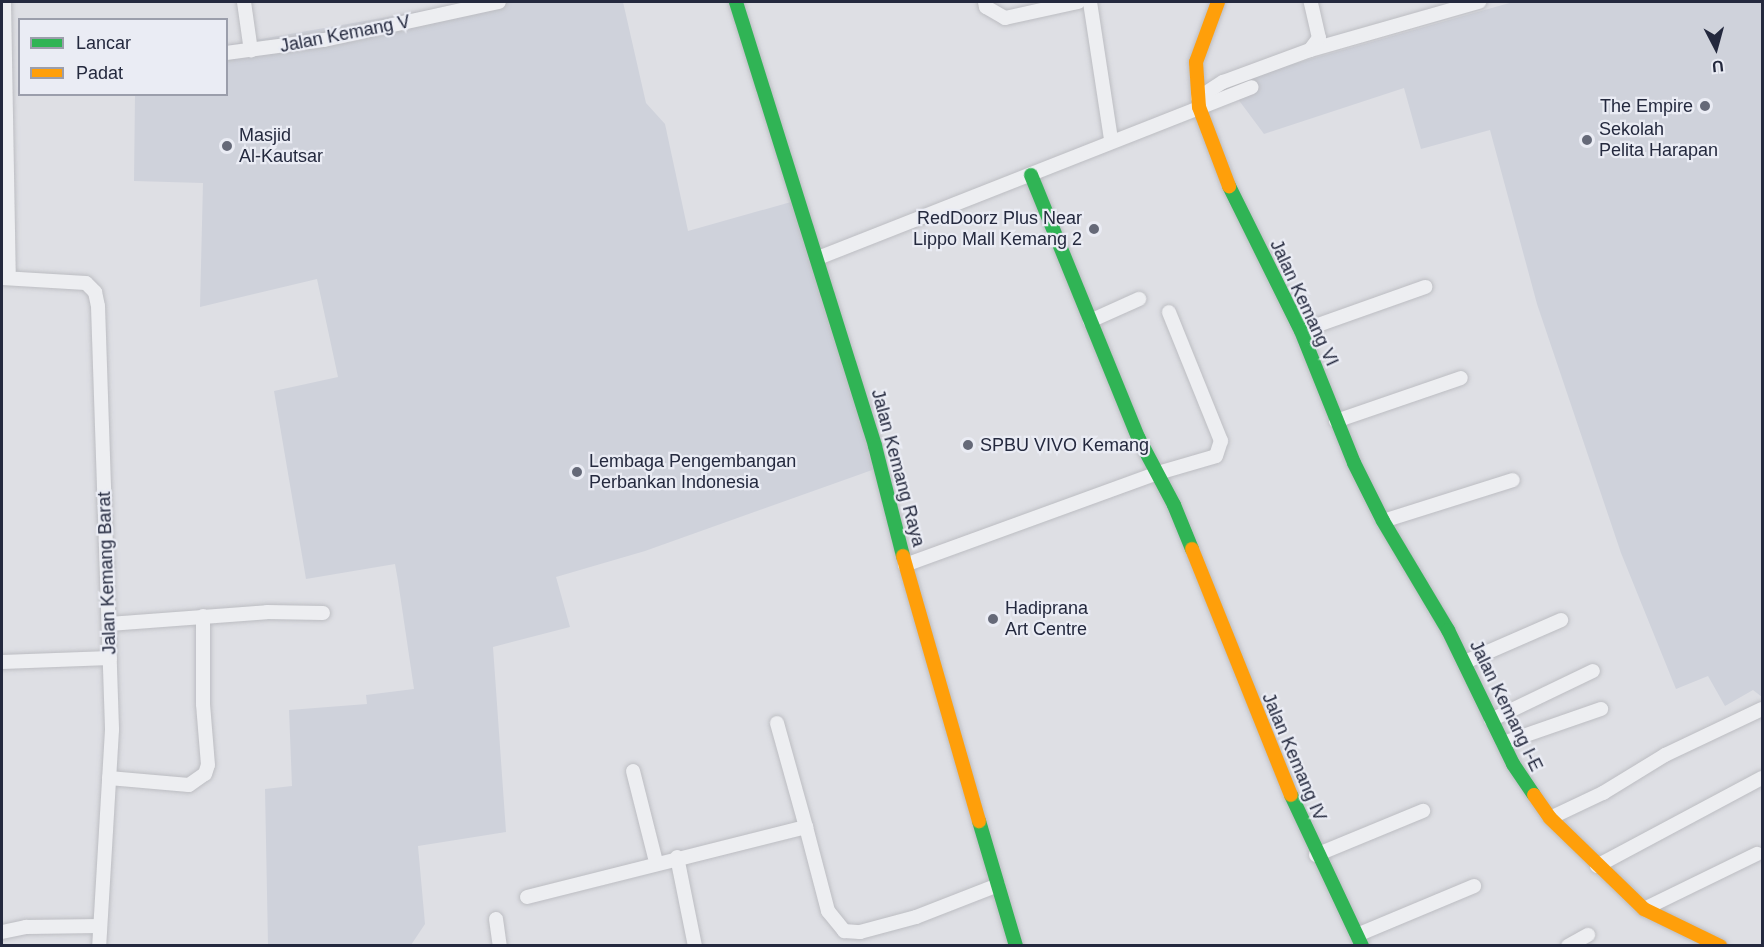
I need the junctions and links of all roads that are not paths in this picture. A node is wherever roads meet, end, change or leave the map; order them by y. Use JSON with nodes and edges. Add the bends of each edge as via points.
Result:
{"nodes":[{"id":1,"x":4,"y":2,"type":"edge"},
{"id":2,"x":244,"y":2,"type":"edge"},
{"id":3,"x":499,"y":2,"type":"edge"},
{"id":4,"x":736,"y":2,"type":"edge"},
{"id":5,"x":985,"y":2,"type":"edge"},
{"id":6,"x":1078,"y":2,"type":"edge"},
{"id":7,"x":1090,"y":2,"type":"edge"},
{"id":8,"x":1097,"y":2,"type":"edge"},
{"id":9,"x":1218,"y":2,"type":"edge"},
{"id":10,"x":1311,"y":2,"type":"edge"},
{"id":11,"x":1479,"y":2,"type":"edge"},
{"id":12,"x":1310,"y":50,"type":"junction"},
{"id":13,"x":251,"y":51,"type":"junction"},
{"id":14,"x":228,"y":53,"type":"edge"},
{"id":15,"x":9,"y":71,"type":"edge"},
{"id":16,"x":1252,"y":87,"type":"dead end"},
{"id":17,"x":1198,"y":103,"type":"junction"},
{"id":18,"x":1112,"y":140,"type":"junction"},
{"id":19,"x":1031,"y":175,"type":"junction"},
{"id":20,"x":818,"y":258,"type":"junction"},
{"id":21,"x":5,"y":278,"type":"edge"},
{"id":22,"x":1425,"y":287,"type":"dead end"},
{"id":23,"x":1139,"y":299,"type":"dead end"},
{"id":24,"x":1169,"y":312,"type":"dead end"},
{"id":25,"x":1090,"y":321,"type":"junction"},
{"id":26,"x":1301,"y":331,"type":"junction"},
{"id":27,"x":1461,"y":378,"type":"dead end"},
{"id":28,"x":1336,"y":421,"type":"junction"},
{"id":29,"x":1158,"y":473,"type":"junction"},
{"id":30,"x":1513,"y":480,"type":"dead end"},
{"id":31,"x":1383,"y":521,"type":"junction"},
{"id":32,"x":1398,"y":544,"type":"joint"},
{"id":33,"x":905,"y":566,"type":"junction"},
{"id":34,"x":323,"y":613,"type":"dead end"},
{"id":35,"x":203,"y":616,"type":"junction"},
{"id":36,"x":1561,"y":620,"type":"dead end"},
{"id":37,"x":109,"y":624,"type":"junction"},
{"id":38,"x":110,"y":658,"type":"junction"},
{"id":39,"x":2,"y":662,"type":"edge"},
{"id":40,"x":1466,"y":663,"type":"junction"},
{"id":41,"x":1593,"y":670,"type":"dead end"},
{"id":42,"x":1601,"y":709,"type":"dead end"},
{"id":43,"x":1762,"y":709,"type":"edge"},
{"id":44,"x":1491,"y":720,"type":"junction"},
{"id":45,"x":777,"y":723,"type":"dead end"},
{"id":46,"x":1503,"y":743,"type":"junction"},
{"id":47,"x":633,"y":771,"type":"dead end"},
{"id":48,"x":109,"y":778,"type":"junction"},
{"id":49,"x":1762,"y":778,"type":"edge"},
{"id":50,"x":1423,"y":811,"type":"dead end"},
{"id":51,"x":1550,"y":818,"type":"junction"},
{"id":52,"x":806,"y":827,"type":"junction"},
{"id":53,"x":1757,"y":854,"type":"dead end"},
{"id":54,"x":1316,"y":855,"type":"junction"},
{"id":55,"x":678,"y":857,"type":"junction"},
{"id":56,"x":656,"y":862,"type":"junction"},
{"id":57,"x":1596,"y":866,"type":"junction"},
{"id":58,"x":998,"y":885,"type":"junction"},
{"id":59,"x":1474,"y":886,"type":"dead end"},
{"id":60,"x":527,"y":897,"type":"dead end"},
{"id":61,"x":1644,"y":909,"type":"junction"},
{"id":62,"x":496,"y":919,"type":"dead end"},
{"id":63,"x":100,"y":926,"type":"junction"},
{"id":64,"x":2,"y":932,"type":"edge"},
{"id":65,"x":1588,"y":935,"type":"dead end"},
{"id":66,"x":1360,"y":940,"type":"edge"},
{"id":67,"x":99,"y":945,"type":"edge"},
{"id":68,"x":500,"y":945,"type":"edge"},
{"id":69,"x":695,"y":945,"type":"edge"},
{"id":70,"x":1016,"y":945,"type":"edge"},
{"id":71,"x":1568,"y":945,"type":"edge"},
{"id":72,"x":1720,"y":945,"type":"edge"}],
"edges":[{"from":1,"to":15,"type":"street","name":"Jalan Kemang Barat"},
{"from":2,"to":13,"type":"street"},
{"from":3,"to":13,"type":"street","name":"Jalan Kemang V","via":[[324,40]]},
{"from":4,"to":20,"type":"street","name":"Jalan Kemang Raya"},
{"from":5,"to":6,"type":"street","via":[[986,8],[1005,18]]},
{"from":7,"to":18,"type":"street"},
{"from":8,"to":18,"type":"street"},
{"from":9,"to":17,"type":"street","name":"Jalan Kemang VI","via":[[1196,62]]},
{"from":10,"to":12,"type":"street","via":[[1319,38]]},
{"from":11,"to":12,"type":"street"},
{"from":12,"to":17,"type":"street","via":[[1223,81]]},
{"from":13,"to":14,"type":"street","name":"Jalan Kemang V"},
{"from":15,"to":21,"type":"street","name":"Jalan Kemang Barat"},
{"from":16,"to":17,"type":"street"},
{"from":17,"to":18,"type":"street"},
{"from":17,"to":26,"type":"street","name":"Jalan Kemang VI","via":[[1236,202]]},
{"from":18,"to":19,"type":"street"},
{"from":19,"to":20,"type":"street"},
{"from":19,"to":25,"type":"street","name":"Jalan Kemang IV"},
{"from":20,"to":33,"type":"street","name":"Jalan Kemang Raya","via":[[875,446]]},
{"from":21,"to":37,"type":"street","name":"Jalan Kemang Barat","via":[[77,281],[91,286],[97,298]]},
{"from":22,"to":26,"type":"street"},
{"from":23,"to":25,"type":"street"},
{"from":24,"to":29,"type":"street","via":[[1221,441],[1221,450],[1203,462]]},
{"from":25,"to":29,"type":"street","name":"Jalan Kemang IV","via":[[1138,437]]},
{"from":26,"to":28,"type":"street","name":"Jalan Kemang VI"},
{"from":27,"to":28,"type":"street"},
{"from":28,"to":31,"type":"street","name":"Jalan Kemang VI"},
{"from":29,"to":33,"type":"street"},
{"from":29,"to":54,"type":"street","name":"Jalan Kemang IV"},
{"from":30,"to":31,"type":"street"},
{"from":31,"to":32,"type":"street","name":"Jalan Kemang VI"},
{"from":32,"to":40,"type":"street","name":"Jalan Kemang I-E"},
{"from":33,"to":58,"type":"street","name":"Jalan Kemang Raya"},
{"from":34,"to":35,"type":"street"},
{"from":35,"to":37,"type":"street"},
{"from":35,"to":48,"type":"street","via":[[208,765],[205,774],[189,785]]},
{"from":36,"to":40,"type":"street"},
{"from":37,"to":38,"type":"street","name":"Jalan Kemang Barat"},
{"from":38,"to":39,"type":"street"},
{"from":38,"to":48,"type":"street","name":"Jalan Kemang Barat"},
{"from":40,"to":44,"type":"street","name":"Jalan Kemang I-E"},
{"from":41,"to":44,"type":"street"},
{"from":42,"to":46,"type":"street"},
{"from":43,"to":51,"type":"street","via":[[1665,755],[1603,794]]},
{"from":44,"to":46,"type":"street","name":"Jalan Kemang I-E"},
{"from":45,"to":52,"type":"street"},
{"from":46,"to":51,"type":"street","name":"Jalan Kemang I-E"},
{"from":47,"to":56,"type":"street"},
{"from":48,"to":63,"type":"street","name":"Jalan Kemang Barat"},
{"from":49,"to":57,"type":"street"},
{"from":50,"to":54,"type":"street"},
{"from":51,"to":57,"type":"street","name":"Jalan Kemang I-E"},
{"from":52,"to":55,"type":"street"},
{"from":52,"to":58,"type":"street","via":[[828,911],[844,931],[860,932],[916,917]]},
{"from":53,"to":61,"type":"street"},
{"from":54,"to":66,"type":"street","name":"Jalan Kemang IV"},
{"from":55,"to":56,"type":"street"},
{"from":55,"to":69,"type":"street"},
{"from":56,"to":60,"type":"street"},
{"from":57,"to":61,"type":"street","name":"Jalan Kemang I-E"},
{"from":58,"to":70,"type":"street","name":"Jalan Kemang Raya"},
{"from":59,"to":66,"type":"street","name":"Jalan Kemang IV"},
{"from":61,"to":72,"type":"street","name":"Jalan Kemang I-E"},
{"from":62,"to":68,"type":"street"},
{"from":63,"to":64,"type":"street","via":[[26,927]]},
{"from":63,"to":67,"type":"street","name":"Jalan Kemang Barat"},
{"from":65,"to":71,"type":"street"}]}
